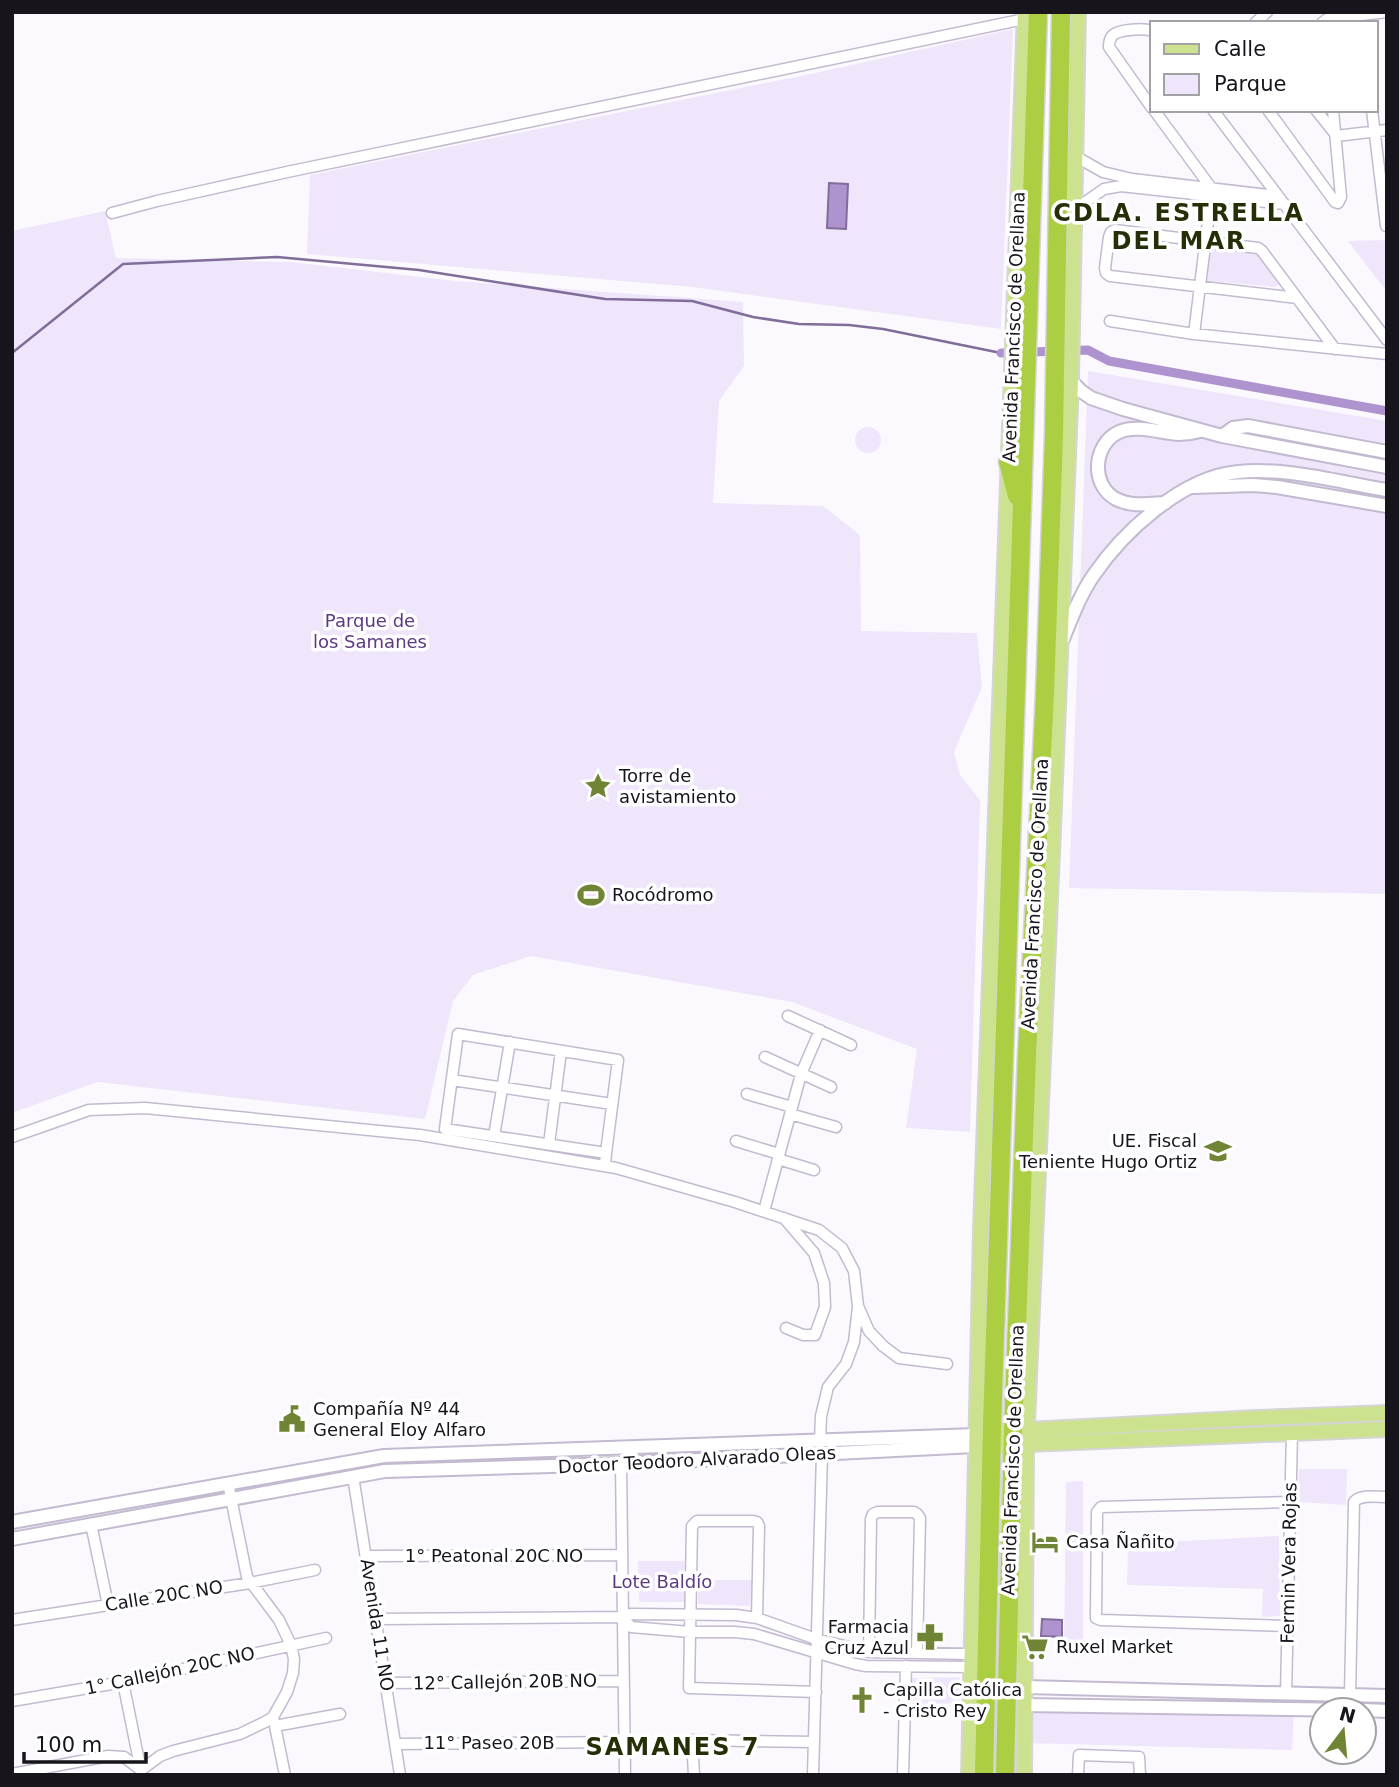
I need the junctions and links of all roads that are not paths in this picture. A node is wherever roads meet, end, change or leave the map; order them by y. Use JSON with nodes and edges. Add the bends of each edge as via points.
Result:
{"nodes":[{"id":1,"x":1062,"y":12,"type":"edge"},
{"id":2,"x":1078,"y":12,"type":"edge"},
{"id":3,"x":1387,"y":12,"type":"edge"},
{"id":4,"x":1029,"y":15,"type":"edge"},
{"id":5,"x":1361,"y":19,"type":"edge"},
{"id":6,"x":1324,"y":21,"type":"edge"},
{"id":7,"x":1150,"y":30,"type":"edge"},
{"id":8,"x":1150,"y":105,"type":"edge"},
{"id":9,"x":1155,"y":112,"type":"edge"},
{"id":10,"x":1214,"y":112,"type":"edge"},
{"id":11,"x":1269,"y":112,"type":"edge"},
{"id":12,"x":1318,"y":112,"type":"edge"},
{"id":13,"x":1333,"y":112,"type":"edge"},
{"id":14,"x":1372,"y":112,"type":"edge"},
{"id":15,"x":1387,"y":130,"type":"edge"},
{"id":16,"x":1374,"y":131,"type":"junction"},
{"id":17,"x":1336,"y":136,"type":"junction"},
{"id":18,"x":1075,"y":156,"type":"junction"},
{"id":19,"x":1212,"y":192,"type":"junction"},
{"id":20,"x":1280,"y":200,"type":"junction"},
{"id":21,"x":1074,"y":210,"type":"junction"},
{"id":22,"x":112,"y":213,"type":"dead end"},
{"id":23,"x":1386,"y":226,"type":"edge"},
{"id":24,"x":1205,"y":241,"type":"junction"},
{"id":25,"x":1199,"y":287,"type":"junction"},
{"id":26,"x":1297,"y":298,"type":"junction"},
{"id":27,"x":1110,"y":321,"type":"dead end"},
{"id":28,"x":1064,"y":332,"type":"junction"},
{"id":29,"x":1194,"y":334,"type":"junction"},
{"id":30,"x":1387,"y":341,"type":"edge"},
{"id":31,"x":1335,"y":349,"type":"junction"},
{"id":32,"x":1387,"y":354,"type":"edge"},
{"id":33,"x":1019,"y":364,"type":"junction"},
{"id":34,"x":1066,"y":372,"type":"junction"},
{"id":35,"x":1070,"y":402,"type":"junction"},
{"id":36,"x":1204,"y":430,"type":"junction"},
{"id":37,"x":1054,"y":435,"type":"junction"},
{"id":38,"x":1222,"y":436,"type":"junction"},
{"id":39,"x":1387,"y":453,"type":"edge"},
{"id":40,"x":1008,"y":462,"type":"junction"},
{"id":41,"x":1387,"y":467,"type":"edge"},
{"id":42,"x":1189,"y":486,"type":"junction"},
{"id":43,"x":1387,"y":490,"type":"edge"},
{"id":44,"x":1164,"y":503,"type":"junction"},
{"id":45,"x":1387,"y":506,"type":"edge"},
{"id":46,"x":1022,"y":517,"type":"junction"},
{"id":47,"x":1060,"y":646,"type":"junction"},
{"id":48,"x":788,"y":1016,"type":"dead end"},
{"id":49,"x":820,"y":1030,"type":"junction"},
{"id":50,"x":510,"y":1042,"type":"junction"},
{"id":51,"x":851,"y":1045,"type":"dead end"},
{"id":52,"x":561,"y":1051,"type":"junction"},
{"id":53,"x":765,"y":1057,"type":"dead end"},
{"id":54,"x":801,"y":1074,"type":"junction"},
{"id":55,"x":452,"y":1080,"type":"junction"},
{"id":56,"x":502,"y":1087,"type":"junction"},
{"id":57,"x":831,"y":1087,"type":"dead end"},
{"id":58,"x":747,"y":1094,"type":"dead end"},
{"id":59,"x":555,"y":1096,"type":"junction"},
{"id":60,"x":612,"y":1104,"type":"junction"},
{"id":61,"x":791,"y":1111,"type":"junction"},
{"id":62,"x":836,"y":1128,"type":"dead end"},
{"id":63,"x":494,"y":1136,"type":"junction"},
{"id":64,"x":12,"y":1137,"type":"edge"},
{"id":65,"x":736,"y":1141,"type":"dead end"},
{"id":66,"x":548,"y":1144,"type":"junction"},
{"id":67,"x":606,"y":1153,"type":"junction"},
{"id":68,"x":778,"y":1156,"type":"junction"},
{"id":69,"x":605,"y":1166,"type":"junction"},
{"id":70,"x":814,"y":1170,"type":"dead end"},
{"id":71,"x":764,"y":1211,"type":"junction"},
{"id":72,"x":783,"y":1218,"type":"junction"},
{"id":73,"x":859,"y":1306,"type":"junction"},
{"id":74,"x":786,"y":1328,"type":"dead end"},
{"id":75,"x":947,"y":1364,"type":"dead end"},
{"id":76,"x":1387,"y":1413,"type":"edge"},
{"id":77,"x":1387,"y":1429,"type":"edge"},
{"id":78,"x":1292,"y":1433,"type":"junction"},
{"id":79,"x":1020,"y":1438,"type":"junction"},
{"id":80,"x":984,"y":1440,"type":"junction"},
{"id":81,"x":821,"y":1448,"type":"junction"},
{"id":82,"x":621,"y":1464,"type":"junction"},
{"id":83,"x":293,"y":1473,"type":"junction"},
{"id":84,"x":354,"y":1476,"type":"junction"},
{"id":85,"x":228,"y":1483,"type":"junction"},
{"id":86,"x":296,"y":1486,"type":"junction"},
{"id":87,"x":1387,"y":1497,"type":"edge"},
{"id":88,"x":231,"y":1499,"type":"junction"},
{"id":89,"x":1291,"y":1502,"type":"junction"},
{"id":90,"x":12,"y":1522,"type":"edge"},
{"id":91,"x":91,"y":1524,"type":"junction"},
{"id":92,"x":12,"y":1539,"type":"edge"},
{"id":93,"x":622,"y":1555,"type":"junction"},
{"id":94,"x":366,"y":1556,"type":"junction"},
{"id":95,"x":315,"y":1570,"type":"dead end"},
{"id":96,"x":250,"y":1583,"type":"junction"},
{"id":97,"x":108,"y":1605,"type":"junction"},
{"id":98,"x":690,"y":1615,"type":"junction"},
{"id":99,"x":623,"y":1618,"type":"junction"},
{"id":100,"x":757,"y":1618,"type":"junction"},
{"id":101,"x":376,"y":1619,"type":"junction"},
{"id":102,"x":12,"y":1620,"type":"edge"},
{"id":103,"x":1288,"y":1626,"type":"junction"},
{"id":104,"x":690,"y":1632,"type":"junction"},
{"id":105,"x":326,"y":1638,"type":"dead end"},
{"id":106,"x":816,"y":1639,"type":"junction"},
{"id":107,"x":291,"y":1645,"type":"junction"},
{"id":108,"x":869,"y":1652,"type":"junction"},
{"id":109,"x":816,"y":1653,"type":"junction"},
{"id":110,"x":917,"y":1653,"type":"junction"},
{"id":111,"x":970,"y":1660,"type":"junction"},
{"id":112,"x":906,"y":1666,"type":"junction"},
{"id":113,"x":624,"y":1681,"type":"junction"},
{"id":114,"x":123,"y":1682,"type":"junction"},
{"id":115,"x":386,"y":1683,"type":"junction"},
{"id":116,"x":1025,"y":1687,"type":"junction"},
{"id":117,"x":1193,"y":1691,"type":"junction"},
{"id":118,"x":816,"y":1692,"type":"junction"},
{"id":119,"x":1286,"y":1693,"type":"junction"},
{"id":120,"x":1350,"y":1695,"type":"junction"},
{"id":121,"x":1387,"y":1696,"type":"edge"},
{"id":122,"x":12,"y":1701,"type":"edge"},
{"id":123,"x":1024,"y":1705,"type":"junction"},
{"id":124,"x":1193,"y":1707,"type":"junction"},
{"id":125,"x":1308,"y":1709,"type":"edge"},
{"id":126,"x":340,"y":1714,"type":"dead end"},
{"id":127,"x":274,"y":1721,"type":"junction"},
{"id":128,"x":624,"y":1742,"type":"junction"},
{"id":129,"x":814,"y":1742,"type":"junction"},
{"id":130,"x":396,"y":1744,"type":"junction"},
{"id":131,"x":66,"y":1769,"type":"edge"},
{"id":132,"x":140,"y":1772,"type":"edge"},
{"id":133,"x":12,"y":1774,"type":"edge"},
{"id":134,"x":285,"y":1775,"type":"edge"},
{"id":135,"x":400,"y":1775,"type":"edge"},
{"id":136,"x":625,"y":1775,"type":"edge"},
{"id":137,"x":694,"y":1775,"type":"edge"},
{"id":138,"x":813,"y":1775,"type":"edge"},
{"id":139,"x":903,"y":1775,"type":"edge"},
{"id":140,"x":969,"y":1775,"type":"edge"},
{"id":141,"x":984,"y":1775,"type":"edge"},
{"id":142,"x":1005,"y":1775,"type":"edge"},
{"id":143,"x":1024,"y":1775,"type":"edge"},
{"id":144,"x":1078,"y":1775,"type":"edge"},
{"id":145,"x":1139,"y":1775,"type":"edge"}],
"edges":[{"from":1,"to":28,"type":"highway","name":"Avenida Francisco de Orellana"},
{"from":2,"to":18,"type":"main road","name":"Avenida Francisco de Orellana"},
{"from":3,"to":5,"type":"street"},
{"from":4,"to":22,"type":"street"},
{"from":4,"to":33,"type":"highway","name":"Avenida Francisco de Orellana"},
{"from":5,"to":6,"type":"street"},
{"from":7,"to":8,"type":"street","via":[[1116,33],[1109,47]]},
{"from":9,"to":19,"type":"street"},
{"from":10,"to":20,"type":"street"},
{"from":11,"to":17,"type":"street","via":[[1338,203]]},
{"from":12,"to":17,"type":"street"},
{"from":13,"to":17,"type":"street"},
{"from":14,"to":16,"type":"street"},
{"from":15,"to":16,"type":"street"},
{"from":16,"to":17,"type":"street"},
{"from":16,"to":23,"type":"street"},
{"from":18,"to":19,"type":"street","via":[[1106,173]]},
{"from":18,"to":21,"type":"main road","name":"Avenida Francisco de Orellana"},
{"from":19,"to":20,"type":"street"},
{"from":19,"to":21,"type":"street","via":[[1115,186]]},
{"from":19,"to":24,"type":"street"},
{"from":20,"to":30,"type":"street"},
{"from":21,"to":28,"type":"main road","name":"Avenida Francisco de Orellana"},
{"from":24,"to":25,"type":"street"},
{"from":24,"to":25,"type":"street","via":[[1115,230],[1109,237],[1108,274]]},
{"from":24,"to":26,"type":"street","via":[[1260,249]]},
{"from":25,"to":26,"type":"street"},
{"from":25,"to":29,"type":"street"},
{"from":26,"to":31,"type":"street"},
{"from":27,"to":29,"type":"street"},
{"from":28,"to":34,"type":"highway","name":"Avenida Francisco de Orellana"},
{"from":29,"to":31,"type":"street"},
{"from":31,"to":32,"type":"street"},
{"from":33,"to":40,"type":"main road","name":"Avenida Francisco de Orellana"},
{"from":33,"to":46,"type":"highway","name":"Avenida Francisco de Orellana"},
{"from":34,"to":35,"type":"main road","name":"Avenida Francisco de Orellana"},
{"from":34,"to":36,"type":"main road","via":[[1085,394],[1097,400]]},
{"from":34,"to":37,"type":"highway","name":"Avenida Francisco de Orellana"},
{"from":35,"to":37,"type":"highway"},
{"from":35,"to":47,"type":"main road","name":"Avenida Francisco de Orellana"},
{"from":36,"to":38,"type":"main road"},
{"from":36,"to":44,"type":"main road","via":[[1179,434],[1127,430],[1112,436],[1102,450],[1097,470],[1113,497],[1136,505]]},
{"from":37,"to":79,"type":"highway","name":"Avenida Francisco de Orellana","via":[[1027,1055]]},
{"from":38,"to":39,"type":"main road","via":[[1248,426]]},
{"from":38,"to":41,"type":"main road"},
{"from":40,"to":46,"type":"highway"},
{"from":40,"to":80,"type":"main road","name":"Avenida Francisco de Orellana","via":[[981,1230]]},
{"from":42,"to":43,"type":"main road","via":[[1235,472],[1259,471]]},
{"from":42,"to":44,"type":"main road"},
{"from":42,"to":45,"type":"main road","via":[[1277,487]]},
{"from":44,"to":47,"type":"main road","via":[[1109,554],[1086,589]]},
{"from":46,"to":80,"type":"highway","name":"Avenida Francisco de Orellana"},
{"from":47,"to":79,"type":"main road","name":"Avenida Francisco de Orellana"},
{"from":48,"to":49,"type":"street"},
{"from":49,"to":51,"type":"street"},
{"from":49,"to":54,"type":"street"},
{"from":50,"to":52,"type":"street"},
{"from":50,"to":55,"type":"street","via":[[458,1034]]},
{"from":50,"to":56,"type":"street"},
{"from":52,"to":59,"type":"street"},
{"from":52,"to":60,"type":"street","via":[[618,1060]]},
{"from":53,"to":54,"type":"street"},
{"from":54,"to":57,"type":"street"},
{"from":54,"to":61,"type":"street"},
{"from":55,"to":56,"type":"street"},
{"from":55,"to":63,"type":"street","via":[[445,1129]]},
{"from":56,"to":59,"type":"street"},
{"from":56,"to":63,"type":"street"},
{"from":58,"to":61,"type":"street"},
{"from":59,"to":60,"type":"street"},
{"from":59,"to":66,"type":"street"},
{"from":60,"to":67,"type":"street"},
{"from":61,"to":62,"type":"street"},
{"from":61,"to":68,"type":"street"},
{"from":63,"to":66,"type":"street"},
{"from":64,"to":69,"type":"street","via":[[89,1110],[145,1108],[420,1135]]},
{"from":65,"to":68,"type":"street"},
{"from":66,"to":67,"type":"street"},
{"from":67,"to":69,"type":"street"},
{"from":68,"to":70,"type":"street"},
{"from":68,"to":71,"type":"street"},
{"from":69,"to":71,"type":"street"},
{"from":71,"to":72,"type":"street"},
{"from":72,"to":73,"type":"street","via":[[819,1230],[842,1248],[854,1271]]},
{"from":72,"to":74,"type":"street","via":[[814,1253],[824,1283],[825,1307],[815,1335]]},
{"from":73,"to":75,"type":"street","via":[[869,1331],[899,1358]]},
{"from":73,"to":81,"type":"street","via":[[846,1364],[828,1387],[821,1416]]},
{"from":76,"to":79,"type":"main road","name":"Doctor Teodoro Alvarado Oleas","via":[[1257,1418]]},
{"from":77,"to":78,"type":"main road","name":"Doctor Teodoro Alvarado Oleas"},
{"from":78,"to":79,"type":"main road","name":"Doctor Teodoro Alvarado Oleas"},
{"from":78,"to":89,"type":"street","name":"Fermin Vera Rojas"},
{"from":79,"to":80,"type":"main road","name":"Doctor Teodoro Alvarado Oleas"},
{"from":79,"to":116,"type":"main road","name":"Avenida Francisco de Orellana"},
{"from":79,"to":142,"type":"highway","name":"Avenida Francisco de Orellana"},
{"from":80,"to":81,"type":"main road","name":"Doctor Teodoro Alvarado Oleas"},
{"from":80,"to":111,"type":"main road","name":"Avenida Francisco de Orellana"},
{"from":80,"to":141,"type":"highway","name":"Avenida Francisco de Orellana"},
{"from":81,"to":82,"type":"main road","name":"Doctor Teodoro Alvarado Oleas"},
{"from":81,"to":83,"type":"main road","name":"Doctor Teodoro Alvarado Oleas","via":[[384,1456]]},
{"from":81,"to":106,"type":"street"},
{"from":82,"to":84,"type":"main road","name":"Doctor Teodoro Alvarado Oleas","via":[[384,1471]]},
{"from":82,"to":93,"type":"street"},
{"from":83,"to":85,"type":"main road","name":"Doctor Teodoro Alvarado Oleas"},
{"from":83,"to":86,"type":"main road"},
{"from":84,"to":86,"type":"main road","name":"Doctor Teodoro Alvarado Oleas"},
{"from":84,"to":94,"type":"street","name":"Avenida 11 NO"},
{"from":85,"to":88,"type":"street"},
{"from":85,"to":90,"type":"main road","name":"Doctor Teodoro Alvarado Oleas"},
{"from":86,"to":88,"type":"main road","name":"Doctor Teodoro Alvarado Oleas"},
{"from":87,"to":120,"type":"street","via":[[1361,1497],[1354,1502]]},
{"from":88,"to":91,"type":"main road","name":"Doctor Teodoro Alvarado Oleas"},
{"from":88,"to":96,"type":"street"},
{"from":89,"to":103,"type":"street","name":"Fermin Vera Rojas"},
{"from":89,"to":103,"type":"street","via":[[1101,1507],[1097,1511],[1096,1618]]},
{"from":91,"to":92,"type":"main road","name":"Doctor Teodoro Alvarado Oleas"},
{"from":91,"to":97,"type":"street"},
{"from":93,"to":94,"type":"street","name":"1° Peatonal 20C NO"},
{"from":93,"to":99,"type":"street"},
{"from":94,"to":101,"type":"street","name":"Avenida 11 NO"},
{"from":95,"to":96,"type":"street","name":"Calle 20C NO"},
{"from":96,"to":97,"type":"street","name":"Calle 20C NO"},
{"from":96,"to":107,"type":"street","via":[[279,1620]]},
{"from":97,"to":102,"type":"street","name":"Calle 20C NO"},
{"from":98,"to":99,"type":"street","via":[[631,1614]]},
{"from":98,"to":100,"type":"street"},
{"from":98,"to":100,"type":"street","via":[[694,1522],[752,1521],[759,1526]]},
{"from":98,"to":104,"type":"street"},
{"from":99,"to":101,"type":"street"},
{"from":99,"to":104,"type":"street","via":[[631,1627]]},
{"from":99,"to":113,"type":"street"},
{"from":100,"to":106,"type":"street"},
{"from":101,"to":115,"type":"street","name":"Avenida 11 NO"},
{"from":103,"to":119,"type":"street","name":"Fermin Vera Rojas"},
{"from":104,"to":109,"type":"street","via":[[754,1634]]},
{"from":104,"to":118,"type":"street","via":[[689,1688]]},
{"from":105,"to":107,"type":"street","name":"1° Callejón 20C NO"},
{"from":106,"to":108,"type":"street"},
{"from":106,"to":109,"type":"street"},
{"from":107,"to":114,"type":"street","name":"1° Callejón 20C NO"},
{"from":107,"to":127,"type":"street","via":[[293,1673]]},
{"from":108,"to":110,"type":"street"},
{"from":108,"to":110,"type":"street","via":[[871,1519],[878,1512],[914,1512],[920,1518]]},
{"from":109,"to":112,"type":"street","via":[[855,1664]]},
{"from":109,"to":118,"type":"street"},
{"from":110,"to":111,"type":"street"},
{"from":111,"to":112,"type":"street"},
{"from":111,"to":140,"type":"main road","name":"Avenida Francisco de Orellana"},
{"from":112,"to":139,"type":"street"},
{"from":113,"to":115,"type":"street","name":"12° Callejón 20B NO"},
{"from":113,"to":128,"type":"street"},
{"from":114,"to":122,"type":"street","name":"1° Callejón 20C NO"},
{"from":114,"to":132,"type":"street"},
{"from":115,"to":130,"type":"street","name":"Avenida 11 NO"},
{"from":116,"to":117,"type":"main road"},
{"from":116,"to":123,"type":"main road","name":"Avenida Francisco de Orellana"},
{"from":117,"to":119,"type":"main road"},
{"from":117,"to":124,"type":"main road"},
{"from":118,"to":129,"type":"street"},
{"from":119,"to":120,"type":"main road"},
{"from":120,"to":121,"type":"main road"},
{"from":123,"to":124,"type":"main road"},
{"from":123,"to":143,"type":"main road","name":"Avenida Francisco de Orellana"},
{"from":124,"to":125,"type":"main road"},
{"from":126,"to":127,"type":"street"},
{"from":127,"to":132,"type":"street","via":[[173,1751]]},
{"from":127,"to":134,"type":"street"},
{"from":128,"to":130,"type":"street","name":"11° Paseo 20B"},
{"from":128,"to":136,"type":"street"},
{"from":129,"to":137,"type":"street","via":[[692,1740]]},
{"from":129,"to":138,"type":"street"},
{"from":130,"to":135,"type":"street","name":"Avenida 11 NO"},
{"from":131,"to":132,"type":"street","via":[[108,1756],[124,1757]]},
{"from":131,"to":133,"type":"street"},
{"from":144,"to":145,"type":"street","via":[[1079,1755],[1139,1757]]}]}
